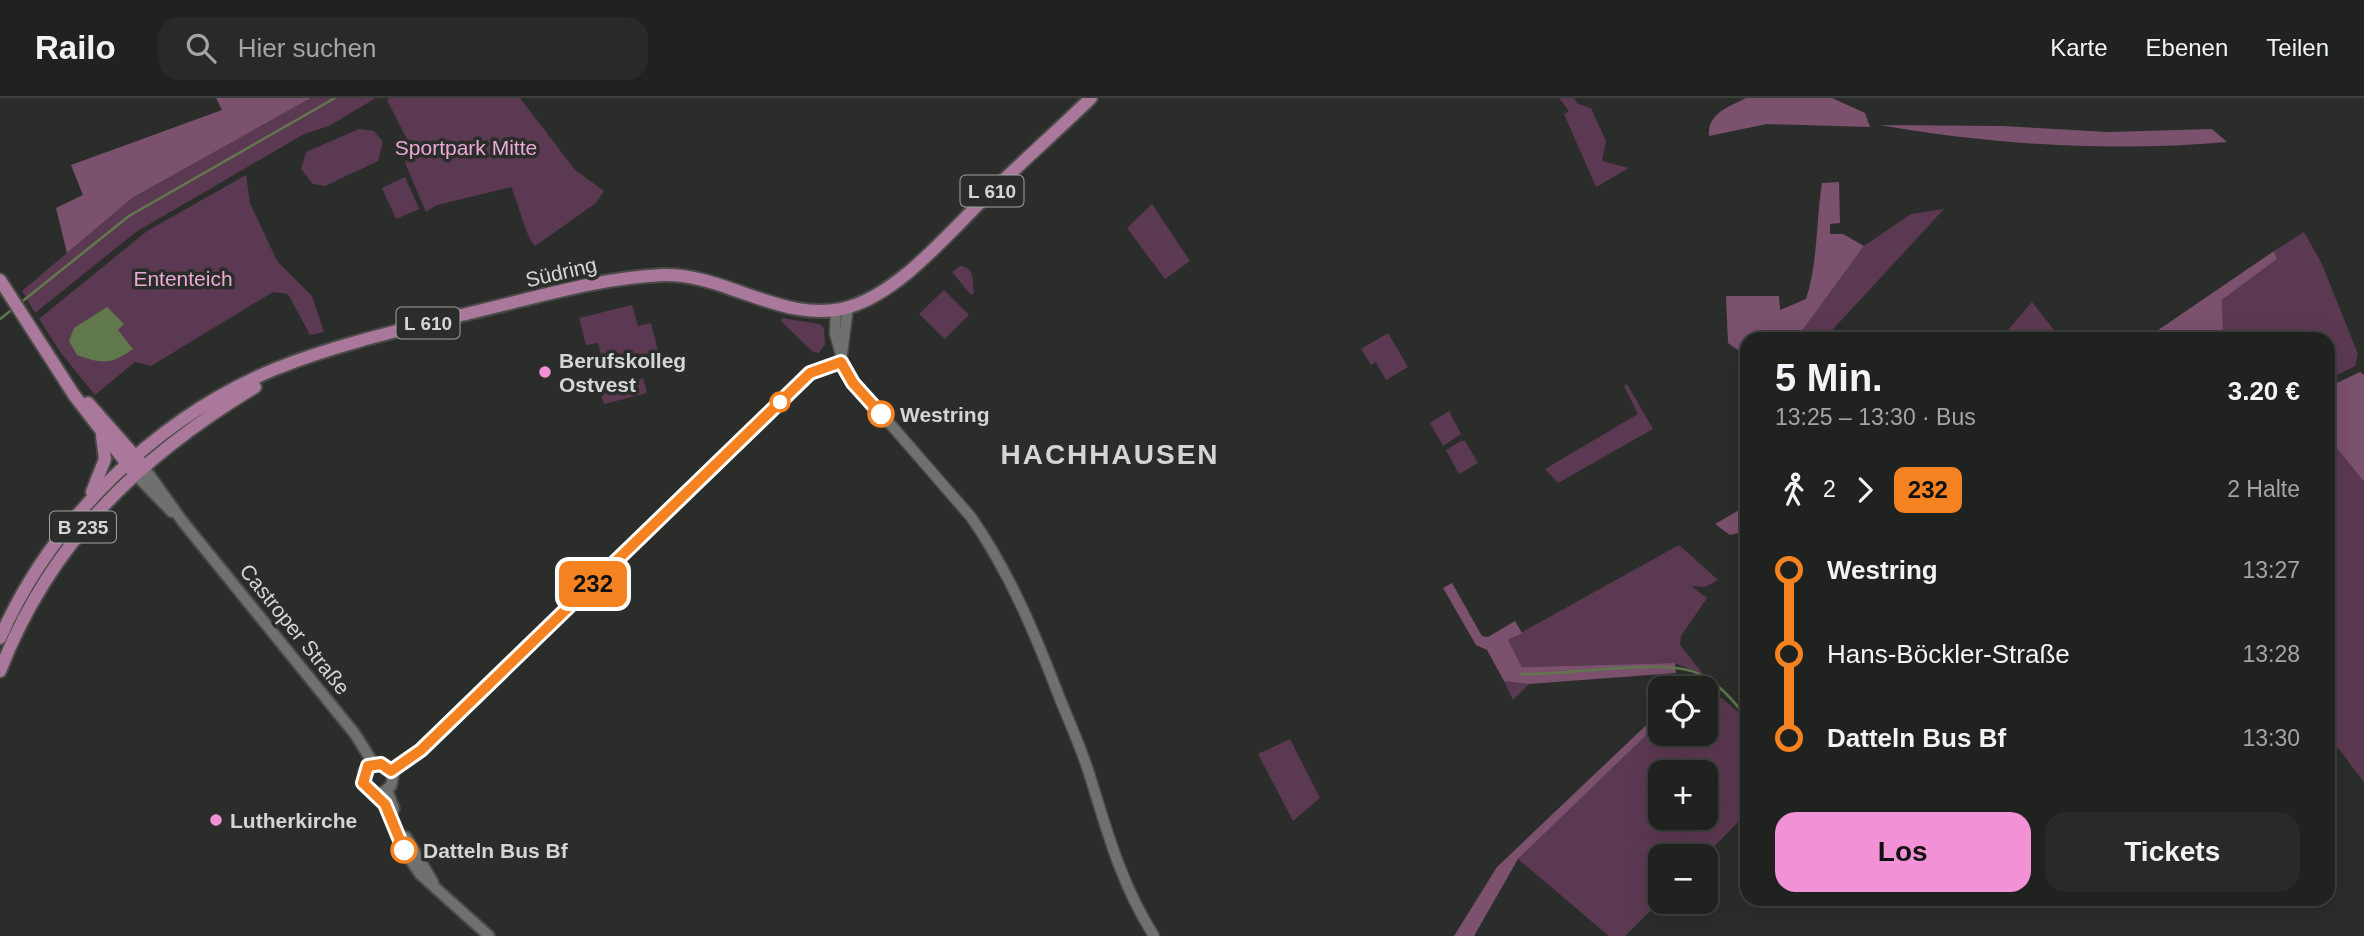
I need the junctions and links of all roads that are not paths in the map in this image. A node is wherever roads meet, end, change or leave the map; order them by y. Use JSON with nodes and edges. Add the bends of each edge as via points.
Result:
{"nodes":[{"id":1,"x":1091,"y":98,"type":"edge"},
{"id":2,"x":0,"y":281,"type":"edge"},
{"id":3,"x":842,"y":308,"type":"junction"},
{"id":4,"x":841,"y":362,"type":"junction"},
{"id":5,"x":62,"y":374,"type":"junction"},
{"id":6,"x":101,"y":432,"type":"junction"},
{"id":7,"x":136,"y":466,"type":"junction"},
{"id":8,"x":80,"y":512,"type":"junction"},
{"id":9,"x":0,"y":638,"type":"edge"},
{"id":10,"x":0,"y":671,"type":"edge"},
{"id":11,"x":373,"y":763,"type":"junction"},
{"id":12,"x":391,"y":771,"type":"junction"},
{"id":13,"x":382,"y":792,"type":"junction"},
{"id":14,"x":489,"y":936,"type":"edge"},
{"id":15,"x":1154,"y":936,"type":"edge"}],
"edges":[{"from":1,"to":3,"type":"main road","number":"L 610","via":[[897,281]]},
{"from":2,"to":5,"type":"main road","name":"Castroper Straße"},
{"from":3,"to":4,"type":"street","via":[[835,334]]},
{"from":3,"to":7,"type":"main road","name":"Südring","number":"L 610","via":[[786,306],[666,275],[560,291],[298,361],[214,399],[175,426]]},
{"from":4,"to":12,"type":"street","via":[[810,373],[421,750]]},
{"from":4,"to":15,"type":"street","via":[[853,383],[989,543],[1025,611],[1051,675],[1127,891]]},
{"from":5,"to":6,"type":"main road","name":"Castroper Straße"},
{"from":5,"to":7,"type":"main road","name":"Castroper Straße"},
{"from":6,"to":7,"type":"main road","name":"Castroper Straße"},
{"from":6,"to":8,"type":"main road","number":"B 235","via":[[103,467]]},
{"from":7,"to":8,"type":"main road","name":"Südring","number":"B 235"},
{"from":7,"to":10,"type":"main road","name":"Südring","number":"B 235","via":[[61,554],[21,622]]},
{"from":7,"to":11,"type":"main road","name":"Castroper Straße","via":[[355,734]]},
{"from":8,"to":9,"type":"main road","name":"Südring","number":"B 235","via":[[33,575]]},
{"from":11,"to":12,"type":"main road"},
{"from":11,"to":13,"type":"main road","via":[[365,771],[363,783],[369,790]]},
{"from":12,"to":13,"type":"main road","via":[[393,781]]},
{"from":13,"to":14,"type":"main road","via":[[411,860],[424,878]]}]}
